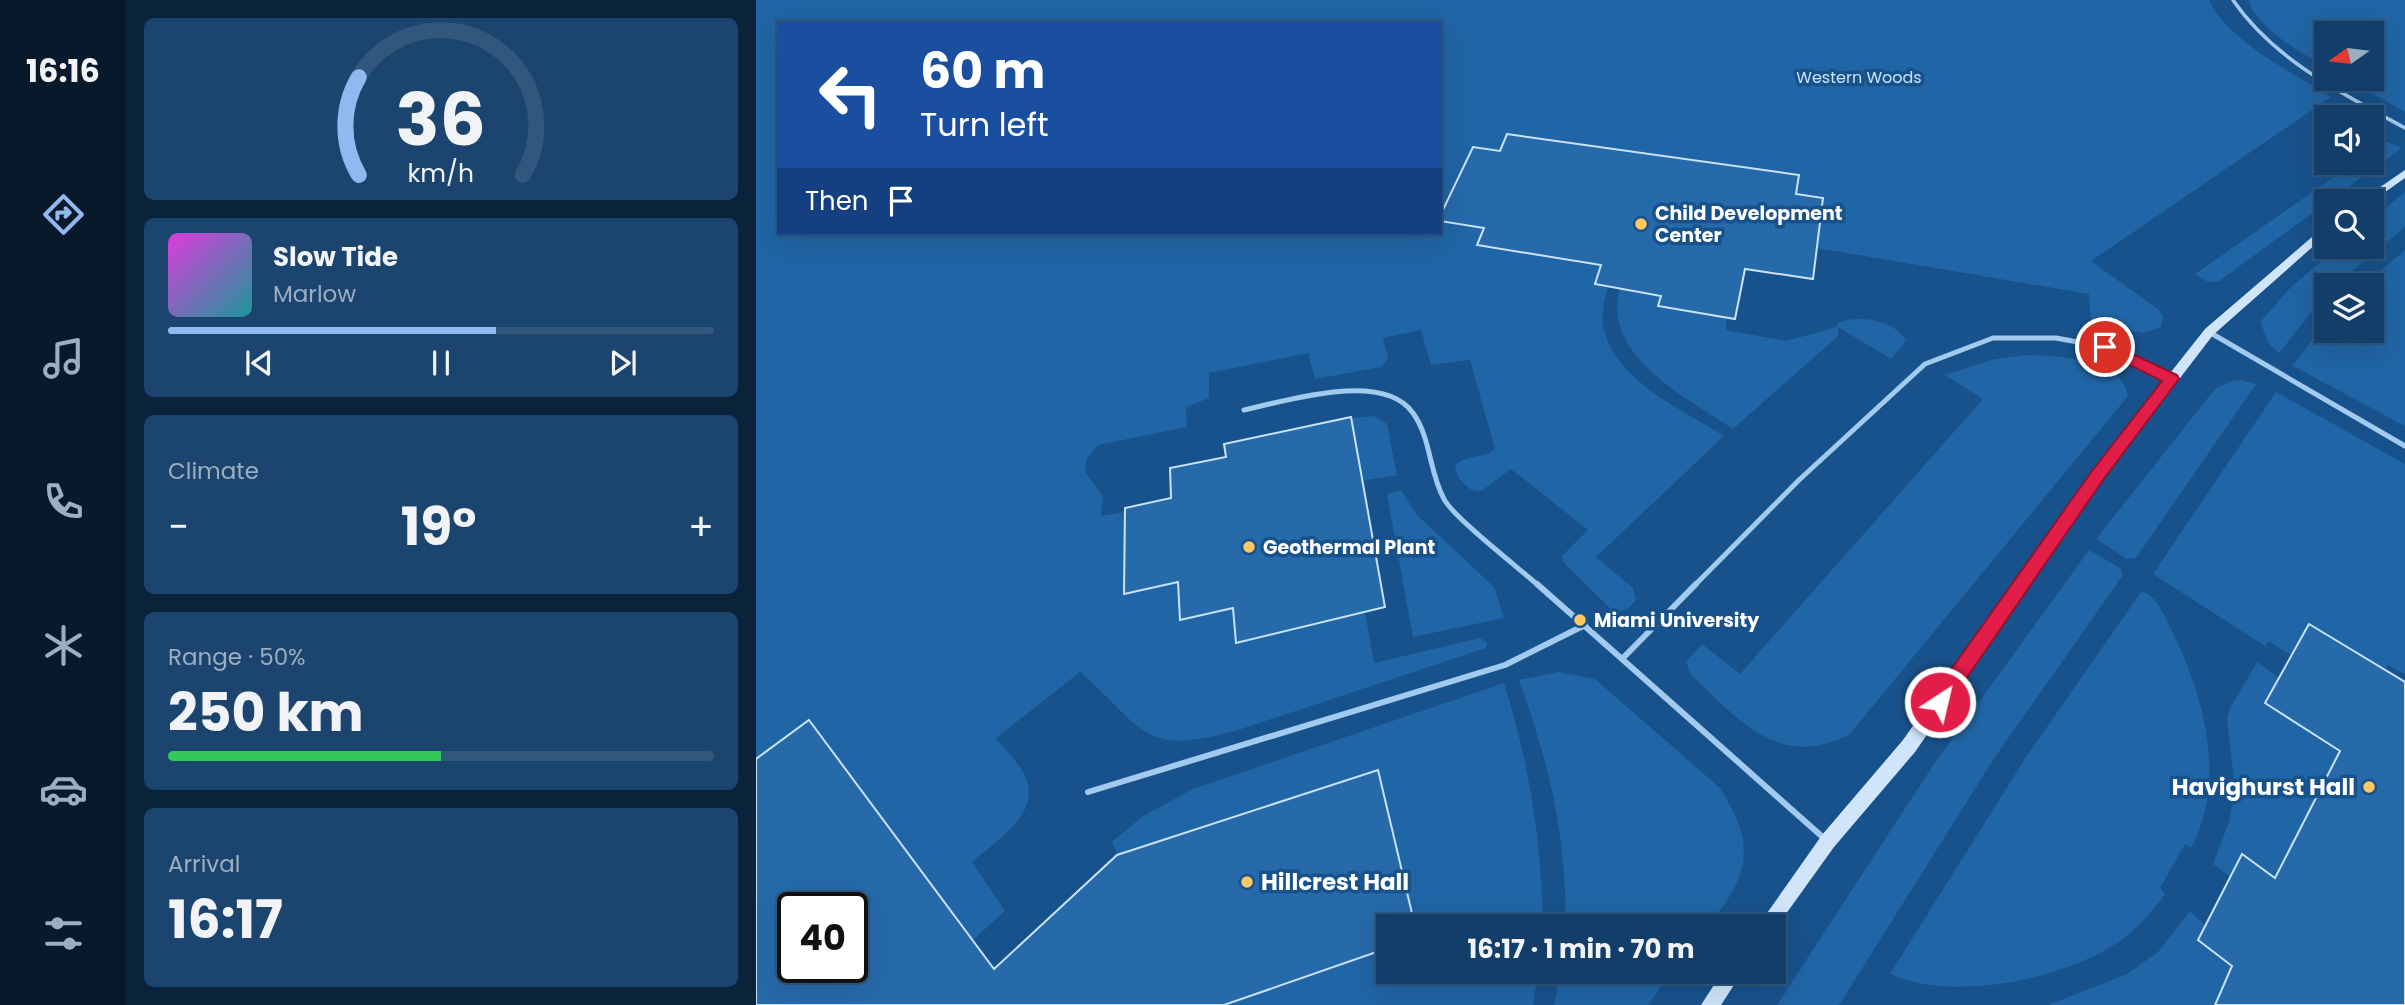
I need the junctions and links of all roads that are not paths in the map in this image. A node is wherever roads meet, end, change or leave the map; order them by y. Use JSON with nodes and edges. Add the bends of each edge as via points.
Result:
{"nodes":[{"id":1,"x":2233,"y":0,"type":"edge"},
{"id":2,"x":2405,"y":128,"type":"edge"},
{"id":3,"x":2405,"y":173,"type":"edge"},
{"id":4,"x":2382,"y":189,"type":"edge"},
{"id":5,"x":2314,"y":240,"type":"edge"},
{"id":6,"x":2209,"y":332,"type":"junction"},
{"id":7,"x":2172,"y":379,"type":"junction"},
{"id":8,"x":1244,"y":410,"type":"dead end"},
{"id":9,"x":2405,"y":446,"type":"edge"},
{"id":10,"x":1585,"y":625,"type":"junction"},
{"id":11,"x":1622,"y":659,"type":"junction"},
{"id":12,"x":1088,"y":792,"type":"dead end"},
{"id":13,"x":1828,"y":841,"type":"junction"},
{"id":14,"x":1776,"y":914,"type":"edge"},
{"id":15,"x":1725,"y":984,"type":"edge"},
{"id":16,"x":1710,"y":1005,"type":"edge"}],
"edges":[{"from":1,"to":2,"type":"lane","via":[[2262,37],[2292,60]]},
{"from":3,"to":4,"type":"street"},
{"from":5,"to":6,"type":"street"},
{"from":6,"to":7,"type":"street"},
{"from":6,"to":9,"type":"lane"},
{"from":7,"to":11,"type":"lane","via":[[2105,347],[2056,338],[1993,338],[1925,364],[1799,480]]},
{"from":7,"to":13,"type":"street","via":[[2097,475],[1909,746]]},
{"from":8,"to":10,"type":"lane","via":[[1349,390],[1385,393],[1411,409],[1426,438],[1432,476],[1445,502]]},
{"from":10,"to":11,"type":"lane"},
{"from":10,"to":12,"type":"lane","via":[[1505,665]]},
{"from":11,"to":13,"type":"lane"},
{"from":13,"to":14,"type":"street"},
{"from":15,"to":16,"type":"street"}]}
